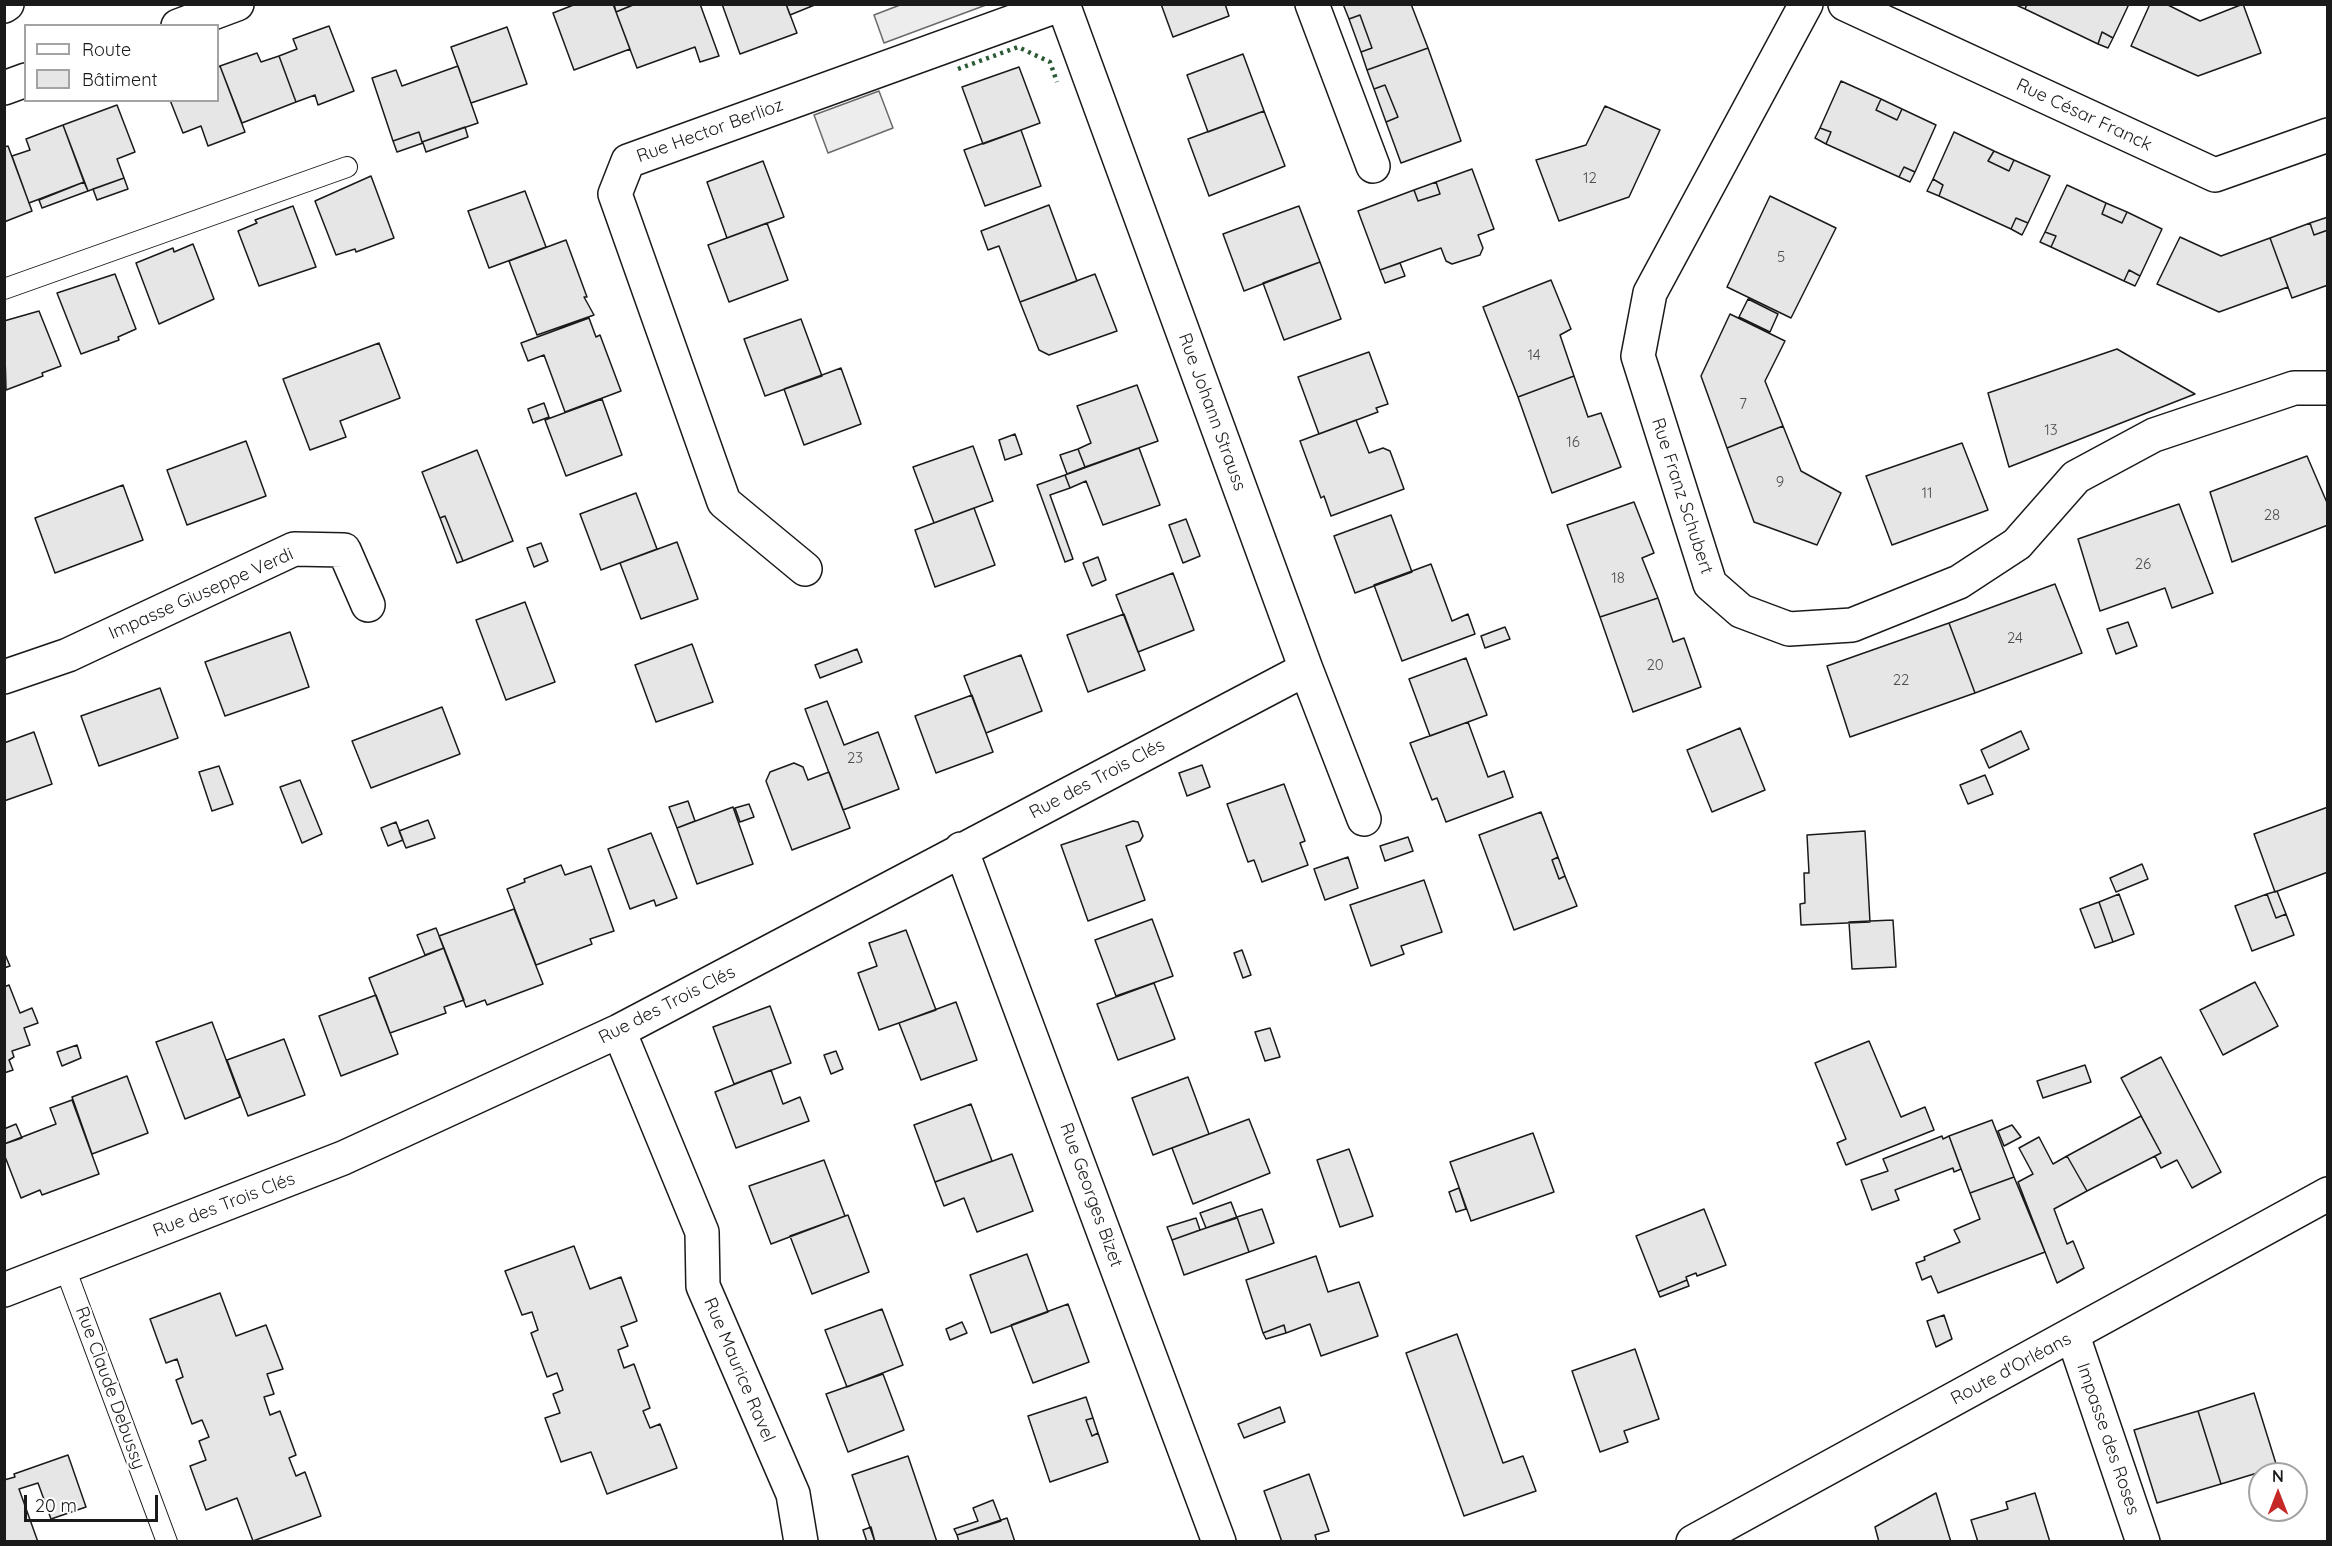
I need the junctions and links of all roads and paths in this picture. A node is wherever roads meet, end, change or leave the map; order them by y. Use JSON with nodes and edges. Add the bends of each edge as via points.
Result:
{"nodes":[{"id":1,"x":237,"y":4,"type":"edge"},
{"id":2,"x":1062,"y":4,"type":"edge"},
{"id":3,"x":1312,"y":4,"type":"edge"},
{"id":4,"x":1806,"y":4,"type":"edge"},
{"id":5,"x":1845,"y":4,"type":"edge"},
{"id":6,"x":183,"y":24,"type":"edge"},
{"id":7,"x":24,"y":81,"type":"edge"},
{"id":8,"x":4,"y":88,"type":"edge"},
{"id":9,"x":2328,"y":135,"type":"edge"},
{"id":10,"x":1373,"y":166,"type":"dead end"},
{"id":11,"x":347,"y":167,"type":"dead end"},
{"id":12,"x":4,"y":289,"type":"edge"},
{"id":13,"x":2328,"y":388,"type":"edge"},
{"id":14,"x":805,"y":569,"type":"dead end"},
{"id":15,"x":369,"y":605,"type":"dead end"},
{"id":16,"x":1306,"y":669,"type":"junction"},
{"id":17,"x":4,"y":677,"type":"edge"},
{"id":18,"x":1364,"y":819,"type":"dead end"},
{"id":19,"x":962,"y":849,"type":"junction"},
{"id":20,"x":619,"y":1031,"type":"junction"},
{"id":21,"x":2328,"y":1194,"type":"edge"},
{"id":22,"x":65,"y":1268,"type":"junction"},
{"id":23,"x":4,"y":1290,"type":"edge"},
{"id":24,"x":2073,"y":1336,"type":"junction"},
{"id":25,"x":167,"y":1542,"type":"edge"},
{"id":26,"x":801,"y":1542,"type":"edge"},
{"id":27,"x":1220,"y":1542,"type":"edge"},
{"id":28,"x":1693,"y":1542,"type":"edge"},
{"id":29,"x":2143,"y":1542,"type":"edge"}],
"edges":[{"from":1,"to":6,"type":"street"},
{"from":2,"to":14,"type":"street","name":"Rue Hector Berlioz","via":[[628,161],[615,194],[724,502]]},
{"from":2,"to":16,"type":"street","name":"Rue Johann Strauss"},
{"from":3,"to":10,"type":"street"},
{"from":4,"to":13,"type":"street","name":"Rue Franz Schubert","via":[[1650,293],[1638,356],[1710,584],[1741,611],[1789,629],[1852,626],[1959,582],[2018,544],[2076,477],[2154,435],[2294,388]]},
{"from":5,"to":9,"type":"street","name":"Rue César Franck","via":[[2215,175]]},
{"from":7,"to":8,"type":"street"},
{"from":11,"to":12,"type":"lane"},
{"from":15,"to":17,"type":"street","name":"Impasse Giuseppe Verdi","via":[[344,550],[294,549],[69,655]]},
{"from":16,"to":18,"type":"street","name":"Rue Johann Strauss"},
{"from":16,"to":19,"type":"street","name":"Rue des Trois Clés"},
{"from":19,"to":20,"type":"street","name":"Rue des Trois Clés"},
{"from":19,"to":27,"type":"street","name":"Rue Georges Bizet"},
{"from":20,"to":22,"type":"street","name":"Rue des Trois Clés","via":[[343,1158]]},
{"from":20,"to":26,"type":"street","name":"Rue Maurice Ravel","via":[[702,1232],[703,1286],[793,1494]]},
{"from":21,"to":24,"type":"street","name":"Route d'Orléans"},
{"from":22,"to":23,"type":"street","name":"Rue des Trois Clés"},
{"from":22,"to":25,"type":"lane","name":"Rue Claude Debussy"},
{"from":24,"to":28,"type":"street","name":"Route d'Orléans"},
{"from":24,"to":29,"type":"street","name":"Impasse des Roses"}]}
